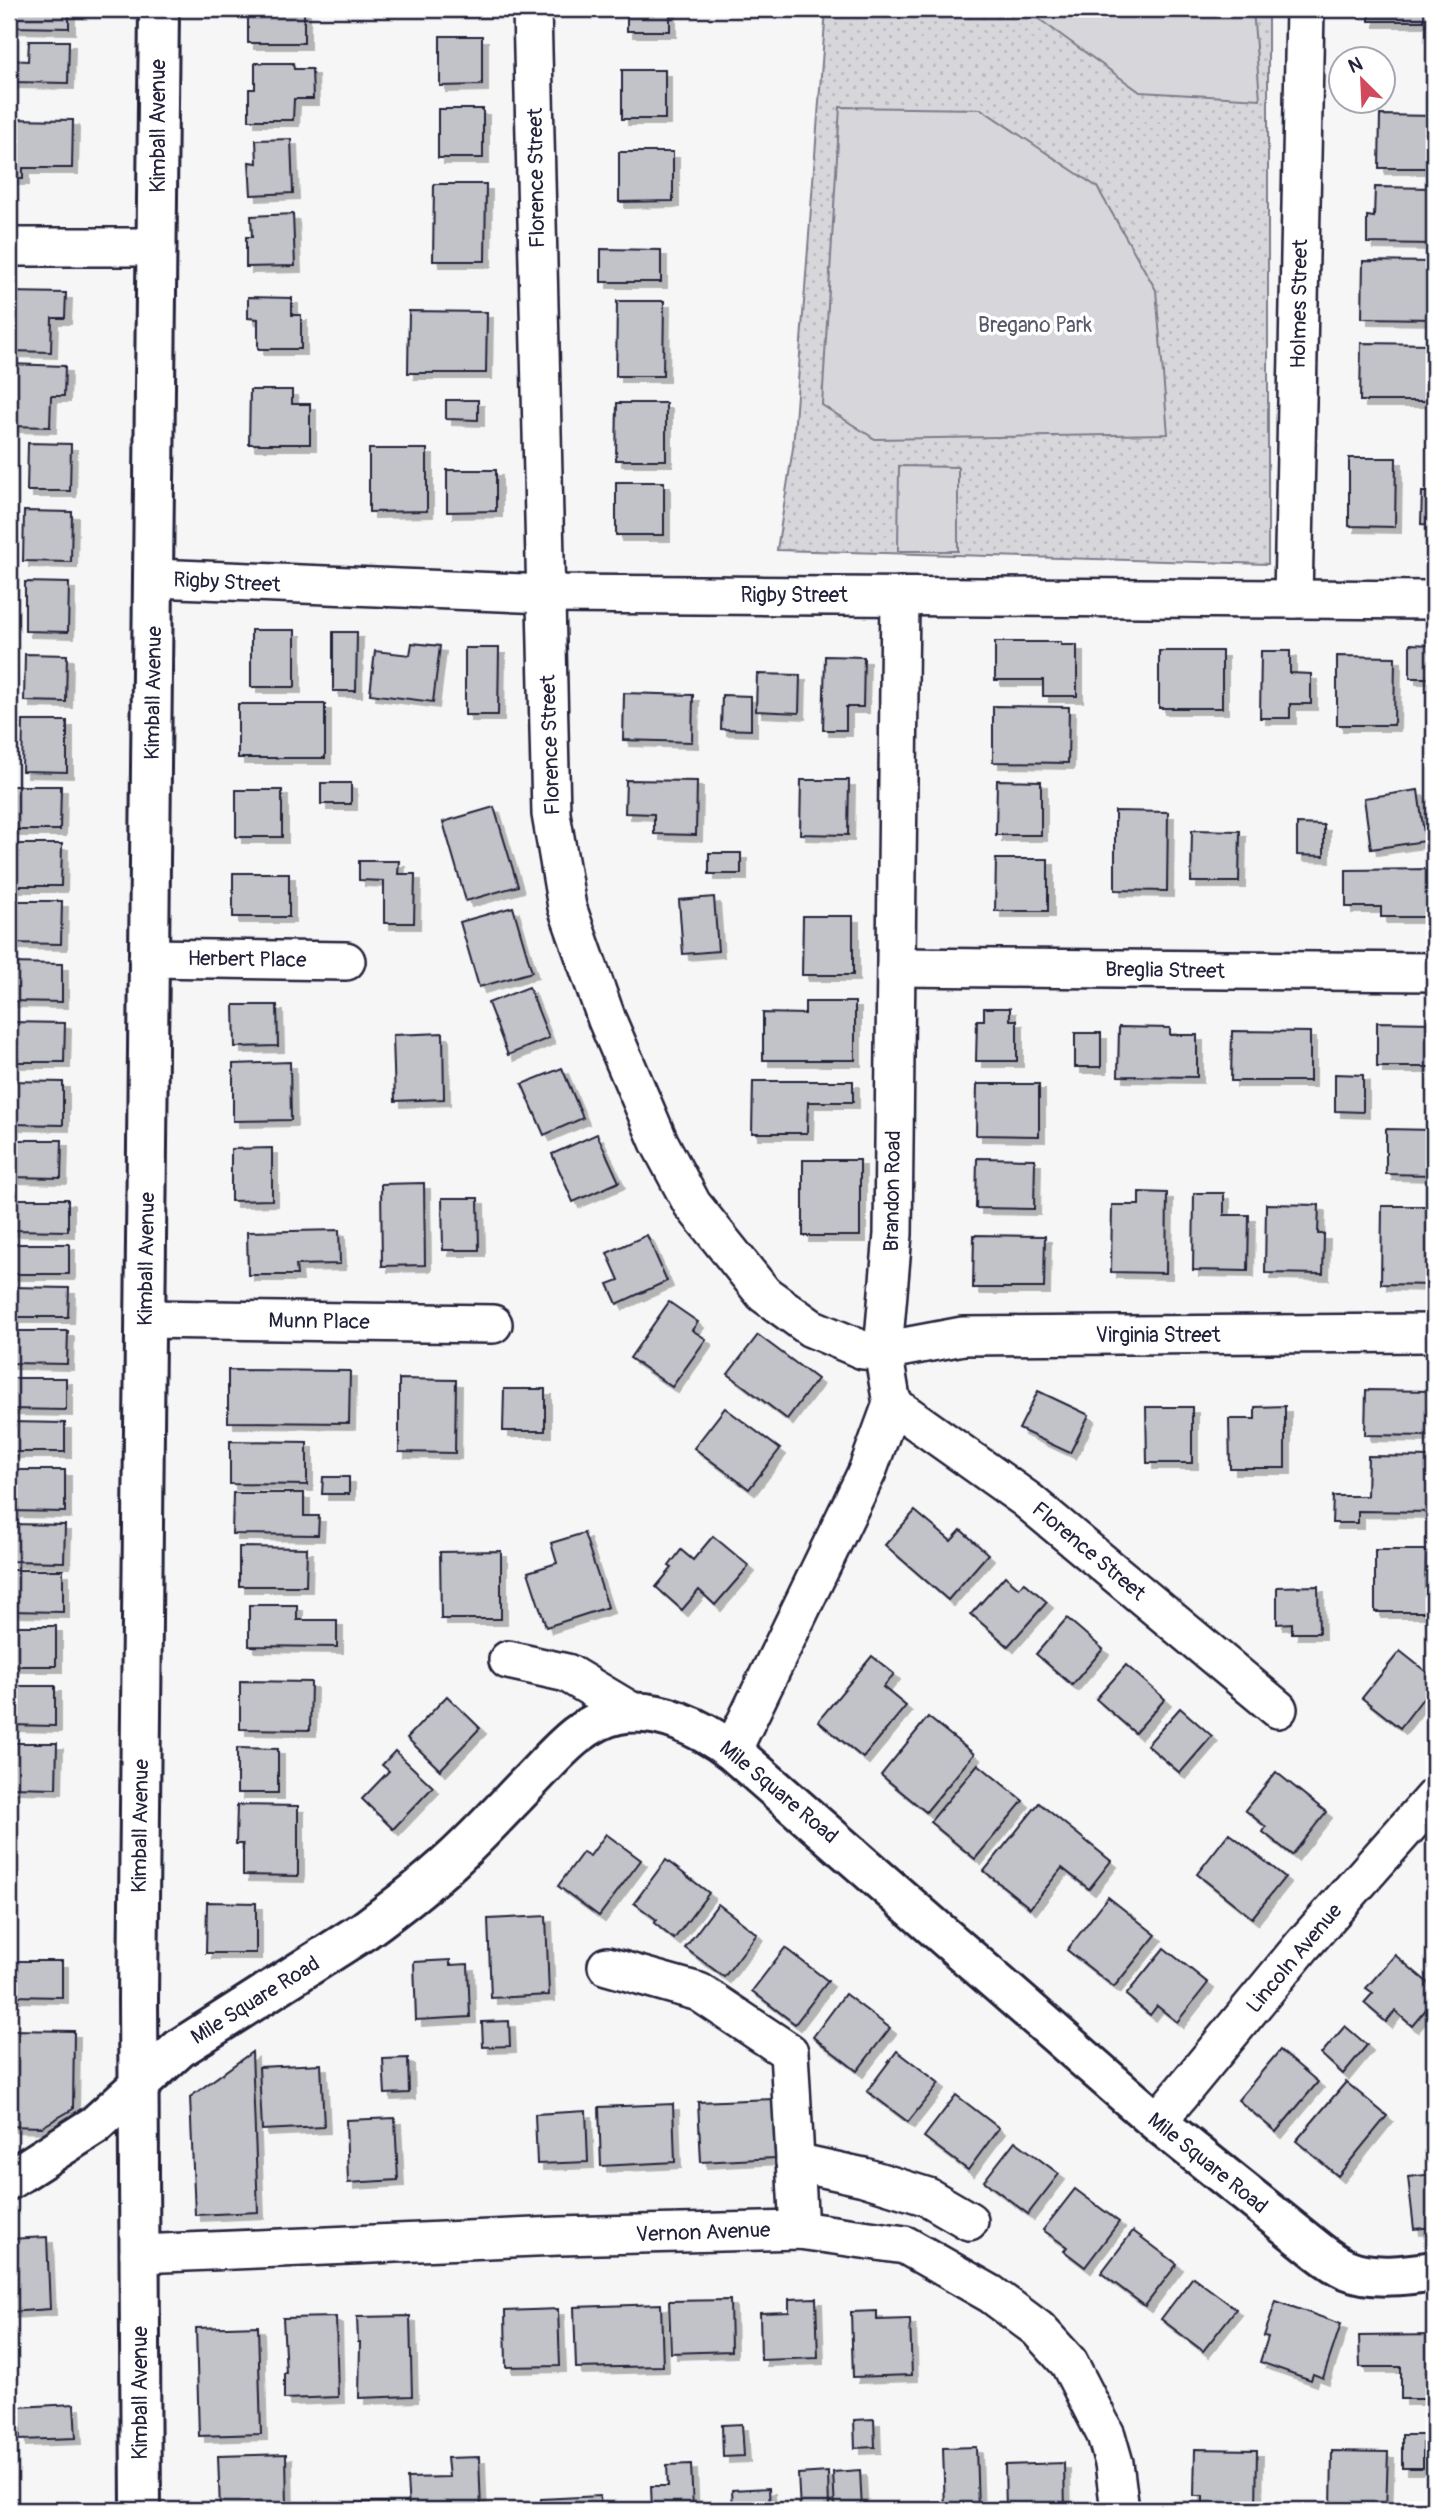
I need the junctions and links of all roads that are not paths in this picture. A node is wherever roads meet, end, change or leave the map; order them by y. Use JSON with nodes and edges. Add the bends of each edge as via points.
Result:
{"nodes":[{"id":1,"x":159,"y":9,"type":"edge"},
{"id":2,"x":532,"y":9,"type":"edge"},
{"id":3,"x":1305,"y":9,"type":"edge"},
{"id":4,"x":9,"y":247,"type":"edge"},
{"id":5,"x":157,"y":247,"type":"junction"},
{"id":6,"x":154,"y":578,"type":"junction"},
{"id":7,"x":546,"y":594,"type":"junction"},
{"id":8,"x":900,"y":596,"type":"junction"},
{"id":9,"x":1293,"y":599,"type":"junction"},
{"id":10,"x":1434,"y":600,"type":"edge"},
{"id":11,"x":148,"y":958,"type":"junction"},
{"id":12,"x":346,"y":961,"type":"dead end"},
{"id":13,"x":896,"y":967,"type":"junction"},
{"id":14,"x":1434,"y":972,"type":"edge"},
{"id":15,"x":145,"y":1319,"type":"junction"},
{"id":16,"x":493,"y":1324,"type":"dead end"},
{"id":17,"x":1434,"y":1333,"type":"edge"},
{"id":18,"x":883,"y":1351,"type":"junction"},
{"id":19,"x":892,"y":1404,"type":"junction"},
{"id":20,"x":508,"y":1660,"type":"dead end"},
{"id":21,"x":1278,"y":1709,"type":"dead end"},
{"id":22,"x":634,"y":1713,"type":"junction"},
{"id":23,"x":732,"y":1751,"type":"junction"},
{"id":24,"x":1434,"y":1797,"type":"edge"},
{"id":25,"x":607,"y":1966,"type":"dead end"},
{"id":26,"x":138,"y":2086,"type":"junction"},
{"id":27,"x":1157,"y":2122,"type":"junction"},
{"id":28,"x":795,"y":2162,"type":"junction"},
{"id":29,"x":9,"y":2179,"type":"edge"},
{"id":30,"x":969,"y":2221,"type":"dead end"},
{"id":31,"x":799,"y":2230,"type":"junction"},
{"id":32,"x":139,"y":2254,"type":"junction"},
{"id":33,"x":1434,"y":2271,"type":"edge"},
{"id":34,"x":141,"y":2510,"type":"edge"},
{"id":35,"x":1120,"y":2510,"type":"edge"}],
"edges":[{"from":1,"to":5,"type":"street","name":"Kimball Avenue"},
{"from":2,"to":7,"type":"street","name":"Florence Street"},
{"from":3,"to":9,"type":"street","name":"Holmes Street"},
{"from":4,"to":5,"type":"street"},
{"from":5,"to":6,"type":"street","name":"Kimball Avenue"},
{"from":6,"to":7,"type":"street","name":"Rigby Street"},
{"from":6,"to":11,"type":"street","name":"Kimball Avenue"},
{"from":7,"to":8,"type":"street","name":"Rigby Street"},
{"from":7,"to":18,"type":"street","name":"Florence Street","via":[[551,814],[567,907],[607,1020],[659,1142],[692,1204],[764,1294],[830,1338],[863,1350]]},
{"from":8,"to":9,"type":"street","name":"Rigby Street"},
{"from":8,"to":13,"type":"street","name":"Brandon Road"},
{"from":9,"to":10,"type":"street","name":"Rigby Street"},
{"from":11,"to":12,"type":"street","name":"Herbert Place"},
{"from":11,"to":15,"type":"street","name":"Kimball Avenue"},
{"from":13,"to":14,"type":"street","name":"Breglia Street"},
{"from":13,"to":18,"type":"street","name":"Brandon Road","via":[[892,1234]]},
{"from":15,"to":16,"type":"street","name":"Munn Place"},
{"from":15,"to":26,"type":"street","name":"Kimball Avenue"},
{"from":17,"to":18,"type":"street","name":"Virginia Street","via":[[963,1336]]},
{"from":18,"to":19,"type":"street","name":"Brandon Road"},
{"from":19,"to":21,"type":"street","name":"Florence Street","via":[[1027,1500]]},
{"from":19,"to":23,"type":"street","name":"Brandon Road","via":[[867,1472]]},
{"from":20,"to":22,"type":"street","via":[[567,1673]]},
{"from":22,"to":23,"type":"street","name":"Mile Square Road","via":[[680,1721]]},
{"from":22,"to":26,"type":"street","name":"Mile Square Road","via":[[605,1719],[578,1734],[451,1861],[394,1908],[180,2048]]},
{"from":23,"to":27,"type":"street","name":"Mile Square Road"},
{"from":24,"to":27,"type":"street","name":"Lincoln Avenue","via":[[1302,1946]]},
{"from":25,"to":28,"type":"street","via":[[699,1992],[789,2052]]},
{"from":26,"to":29,"type":"street","name":"Mile Square Road","via":[[95,2124]]},
{"from":26,"to":32,"type":"street","name":"Kimball Avenue"},
{"from":27,"to":33,"type":"street","name":"Mile Square Road","via":[[1347,2270],[1382,2274]]},
{"from":28,"to":30,"type":"street","via":[[928,2197]]},
{"from":28,"to":31,"type":"street"},
{"from":31,"to":32,"type":"street","name":"Vernon Avenue"},
{"from":31,"to":35,"type":"street","name":"Vernon Avenue","via":[[905,2245],[991,2294],[1038,2329],[1069,2363],[1106,2435]]},
{"from":32,"to":34,"type":"street","name":"Kimball Avenue"}]}
